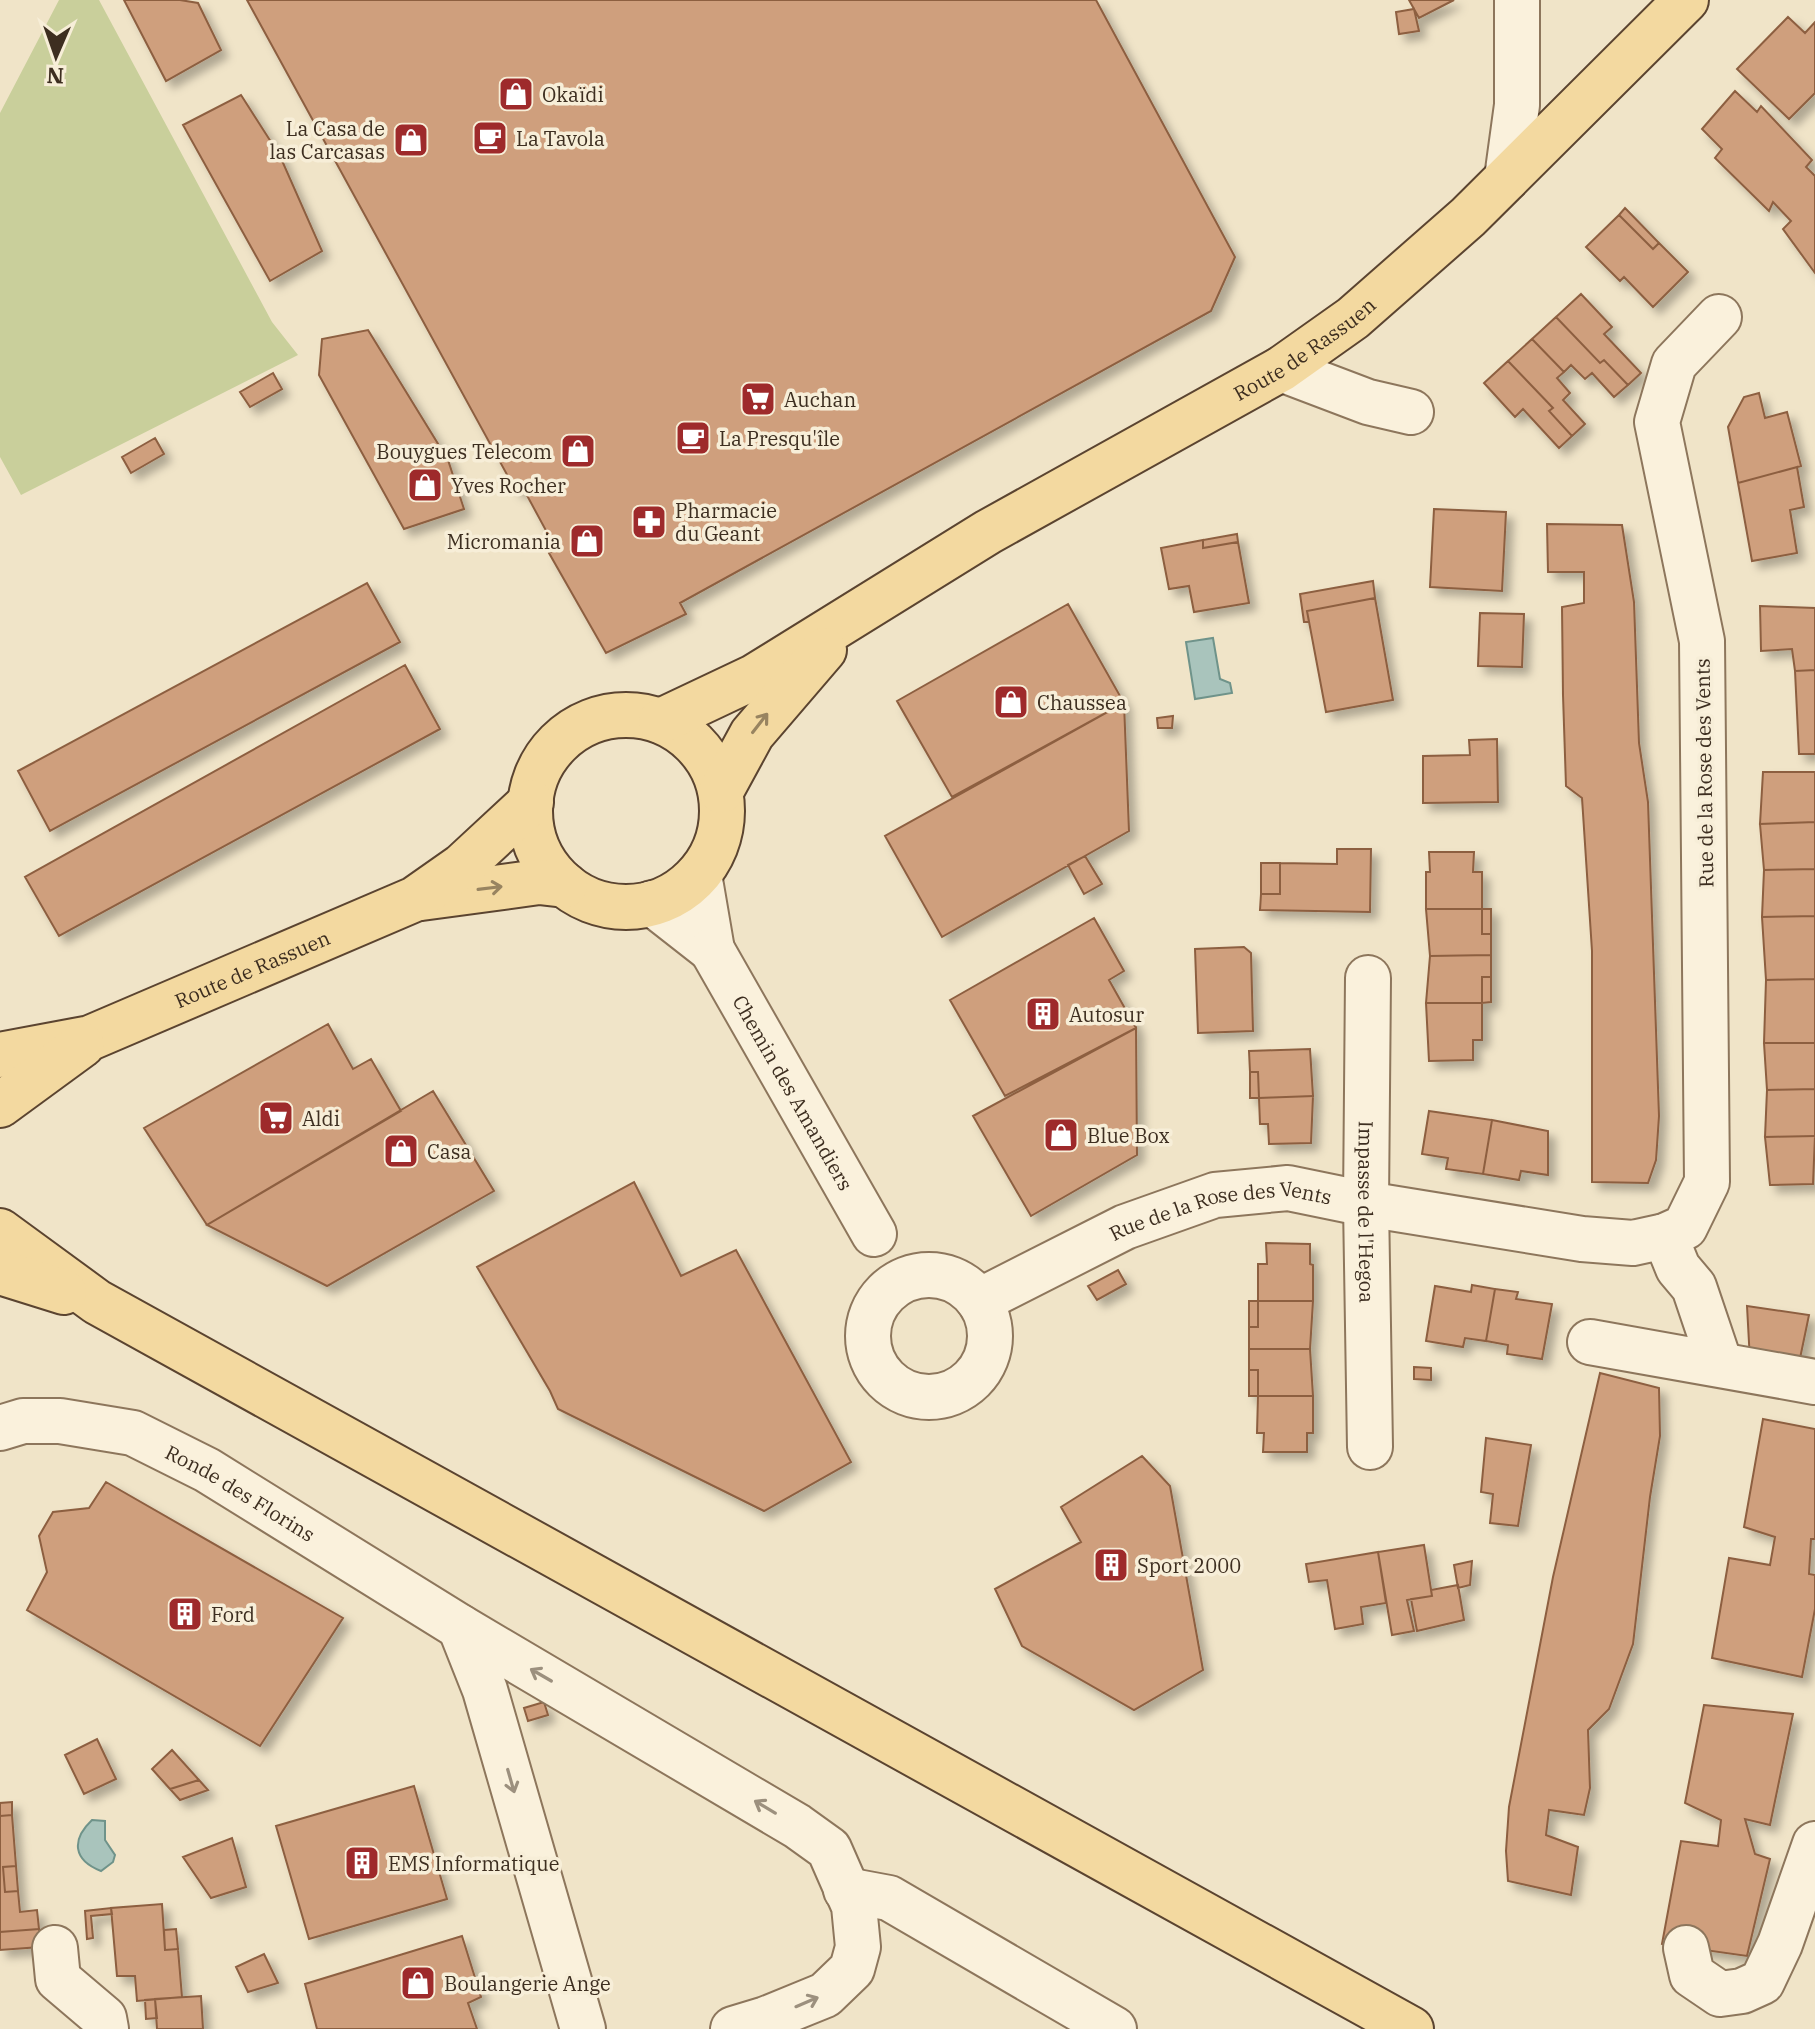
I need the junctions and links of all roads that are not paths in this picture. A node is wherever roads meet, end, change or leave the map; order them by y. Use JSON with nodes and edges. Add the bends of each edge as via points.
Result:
{"nodes":[{"id":1,"x":1517,"y":0,"type":"edge"},
{"id":2,"x":1686,"y":0,"type":"edge"},
{"id":3,"x":1507,"y":178,"type":"junction"},
{"id":4,"x":1719,"y":317,"type":"dead end"},
{"id":5,"x":1281,"y":369,"type":"junction"},
{"id":6,"x":1411,"y":412,"type":"dead end"},
{"id":7,"x":858,"y":613,"type":"junction"},
{"id":8,"x":661,"y":721,"type":"junction"},
{"id":9,"x":721,"y":791,"type":"junction"},
{"id":10,"x":531,"y":802,"type":"junction"},
{"id":11,"x":699,"y":874,"type":"junction"},
{"id":12,"x":565,"y":885,"type":"junction"},
{"id":13,"x":415,"y":899,"type":"junction"},
{"id":14,"x":652,"y":903,"type":"junction"},
{"id":15,"x":712,"y":950,"type":"junction"},
{"id":16,"x":1368,"y":978,"type":"dead end"},
{"id":17,"x":90,"y":1038,"type":"junction"},
{"id":18,"x":0,"y":1055,"type":"edge"},
{"id":19,"x":0,"y":1105,"type":"edge"},
{"id":20,"x":1366,"y":1204,"type":"junction"},
{"id":21,"x":0,"y":1231,"type":"edge"},
{"id":22,"x":1665,"y":1236,"type":"junction"},
{"id":23,"x":0,"y":1272,"type":"edge"},
{"id":24,"x":900,"y":1286,"type":"junction"},
{"id":25,"x":979,"y":1301,"type":"junction"},
{"id":26,"x":97,"y":1302,"type":"junction"},
{"id":27,"x":1590,"y":1342,"type":"dead end"},
{"id":28,"x":1720,"y":1364,"type":"junction"},
{"id":29,"x":1815,"y":1382,"type":"edge"},
{"id":30,"x":0,"y":1428,"type":"edge"},
{"id":31,"x":1370,"y":1447,"type":"dead end"},
{"id":32,"x":460,"y":1627,"type":"junction"},
{"id":33,"x":1815,"y":1844,"type":"edge"},
{"id":34,"x":846,"y":1890,"type":"junction"},
{"id":35,"x":55,"y":1948,"type":"dead end"},
{"id":36,"x":1686,"y":1948,"type":"dead end"},
{"id":37,"x":106,"y":2029,"type":"edge"},
{"id":38,"x":583,"y":2029,"type":"edge"},
{"id":39,"x":733,"y":2029,"type":"edge"},
{"id":40,"x":1114,"y":2029,"type":"edge"},
{"id":41,"x":1411,"y":2029,"type":"edge"}],
"edges":[{"from":1,"to":3,"type":"street","via":[[1517,105]]},
{"from":2,"to":3,"type":"main road","name":"Route de Rassuen"},
{"from":3,"to":5,"type":"main road","name":"Route de Rassuen","via":[[1353,318]]},
{"from":4,"to":22,"type":"street","name":"Rue de la Rose des Vents","via":[[1674,364],[1657,422],[1702,641],[1707,1070],[1707,1182],[1685,1227]]},
{"from":5,"to":6,"type":"street","via":[[1368,402]]},
{"from":5,"to":7,"type":"main road","name":"Route de Rassuen","via":[[988,532]]},
{"from":7,"to":8,"type":"main road","name":"Route de Rassuen","via":[[754,677]]},
{"from":9,"to":7,"type":"main road","name":"Route de Rassuen","one_way":true,"via":[[752,734]]},
{"from":8,"to":9,"type":"main road","via":[[701,749]]},
{"from":8,"to":10,"type":"main road","via":[[613,716],[573,731],[541,767]]},
{"from":9,"to":11,"type":"main road","via":[[720,836]]},
{"from":10,"to":12,"type":"main road","via":[[538,850]]},
{"from":10,"to":13,"type":"main road","name":"Route de Rassuen","via":[[462,866]]},
{"from":11,"to":14,"type":"main road","via":[[679,892]]},
{"from":11,"to":15,"type":"street","name":"Chemin des Amandiers"},
{"from":13,"to":12,"type":"main road","name":"Route de Rassuen","one_way":true,"via":[[539,882]]},
{"from":12,"to":14,"type":"main road","via":[[611,906]]},
{"from":13,"to":17,"type":"main road","name":"Route de Rassuen"},
{"from":14,"to":15,"type":"street","name":"Chemin des Amandiers"},
{"from":15,"to":24,"type":"street","name":"Chemin des Amandiers"},
{"from":16,"to":20,"type":"street","name":"Impasse de l'Hegoa"},
{"from":17,"to":18,"type":"main road","name":"Route de Rassuen"},
{"from":17,"to":19,"type":"main road","name":"Route de Rassuen"},
{"from":20,"to":22,"type":"street","name":"Rue de la Rose des Vents","via":[[1582,1239],[1633,1243]]},
{"from":20,"to":25,"type":"street","name":"Rue de la Rose des Vents","via":[[1288,1188],[1215,1195],[1125,1227]]},
{"from":20,"to":31,"type":"street","name":"Impasse de l'Hegoa"},
{"from":21,"to":26,"type":"main road"},
{"from":22,"to":28,"type":"street","via":[[1678,1268],[1694,1287]]},
{"from":23,"to":26,"type":"main road"},
{"from":24,"to":25,"type":"street","via":[[933,1275],[957,1281]]},
{"from":24,"to":25,"type":"street","via":[[869,1322],[868,1335],[871,1356],[883,1376],[913,1395],[949,1394],[984,1363],[990,1327]]},
{"from":26,"to":41,"type":"main road"},
{"from":27,"to":28,"type":"street"},
{"from":28,"to":29,"type":"street"},
{"from":30,"to":32,"type":"street","name":"Ronde des Florins","via":[[23,1421],[60,1421],[133,1433],[207,1470]]},
{"from":34,"to":32,"type":"street","name":"Ronde des Florins","one_way":true,"via":[[829,1849],[797,1826]]},
{"from":32,"to":38,"type":"street","one_way":true,"via":[[485,1690]]},
{"from":33,"to":36,"type":"street","via":[[1762,1982],[1720,1994],[1692,1975]]},
{"from":39,"to":34,"type":"street","name":"Ronde des Florins","one_way":true,"via":[[825,1995],[852,1969],[858,1947],[854,1906]]},
{"from":34,"to":40,"type":"street","via":[[889,1898]]},
{"from":35,"to":37,"type":"street","via":[[58,1979],[104,2018]]}]}
